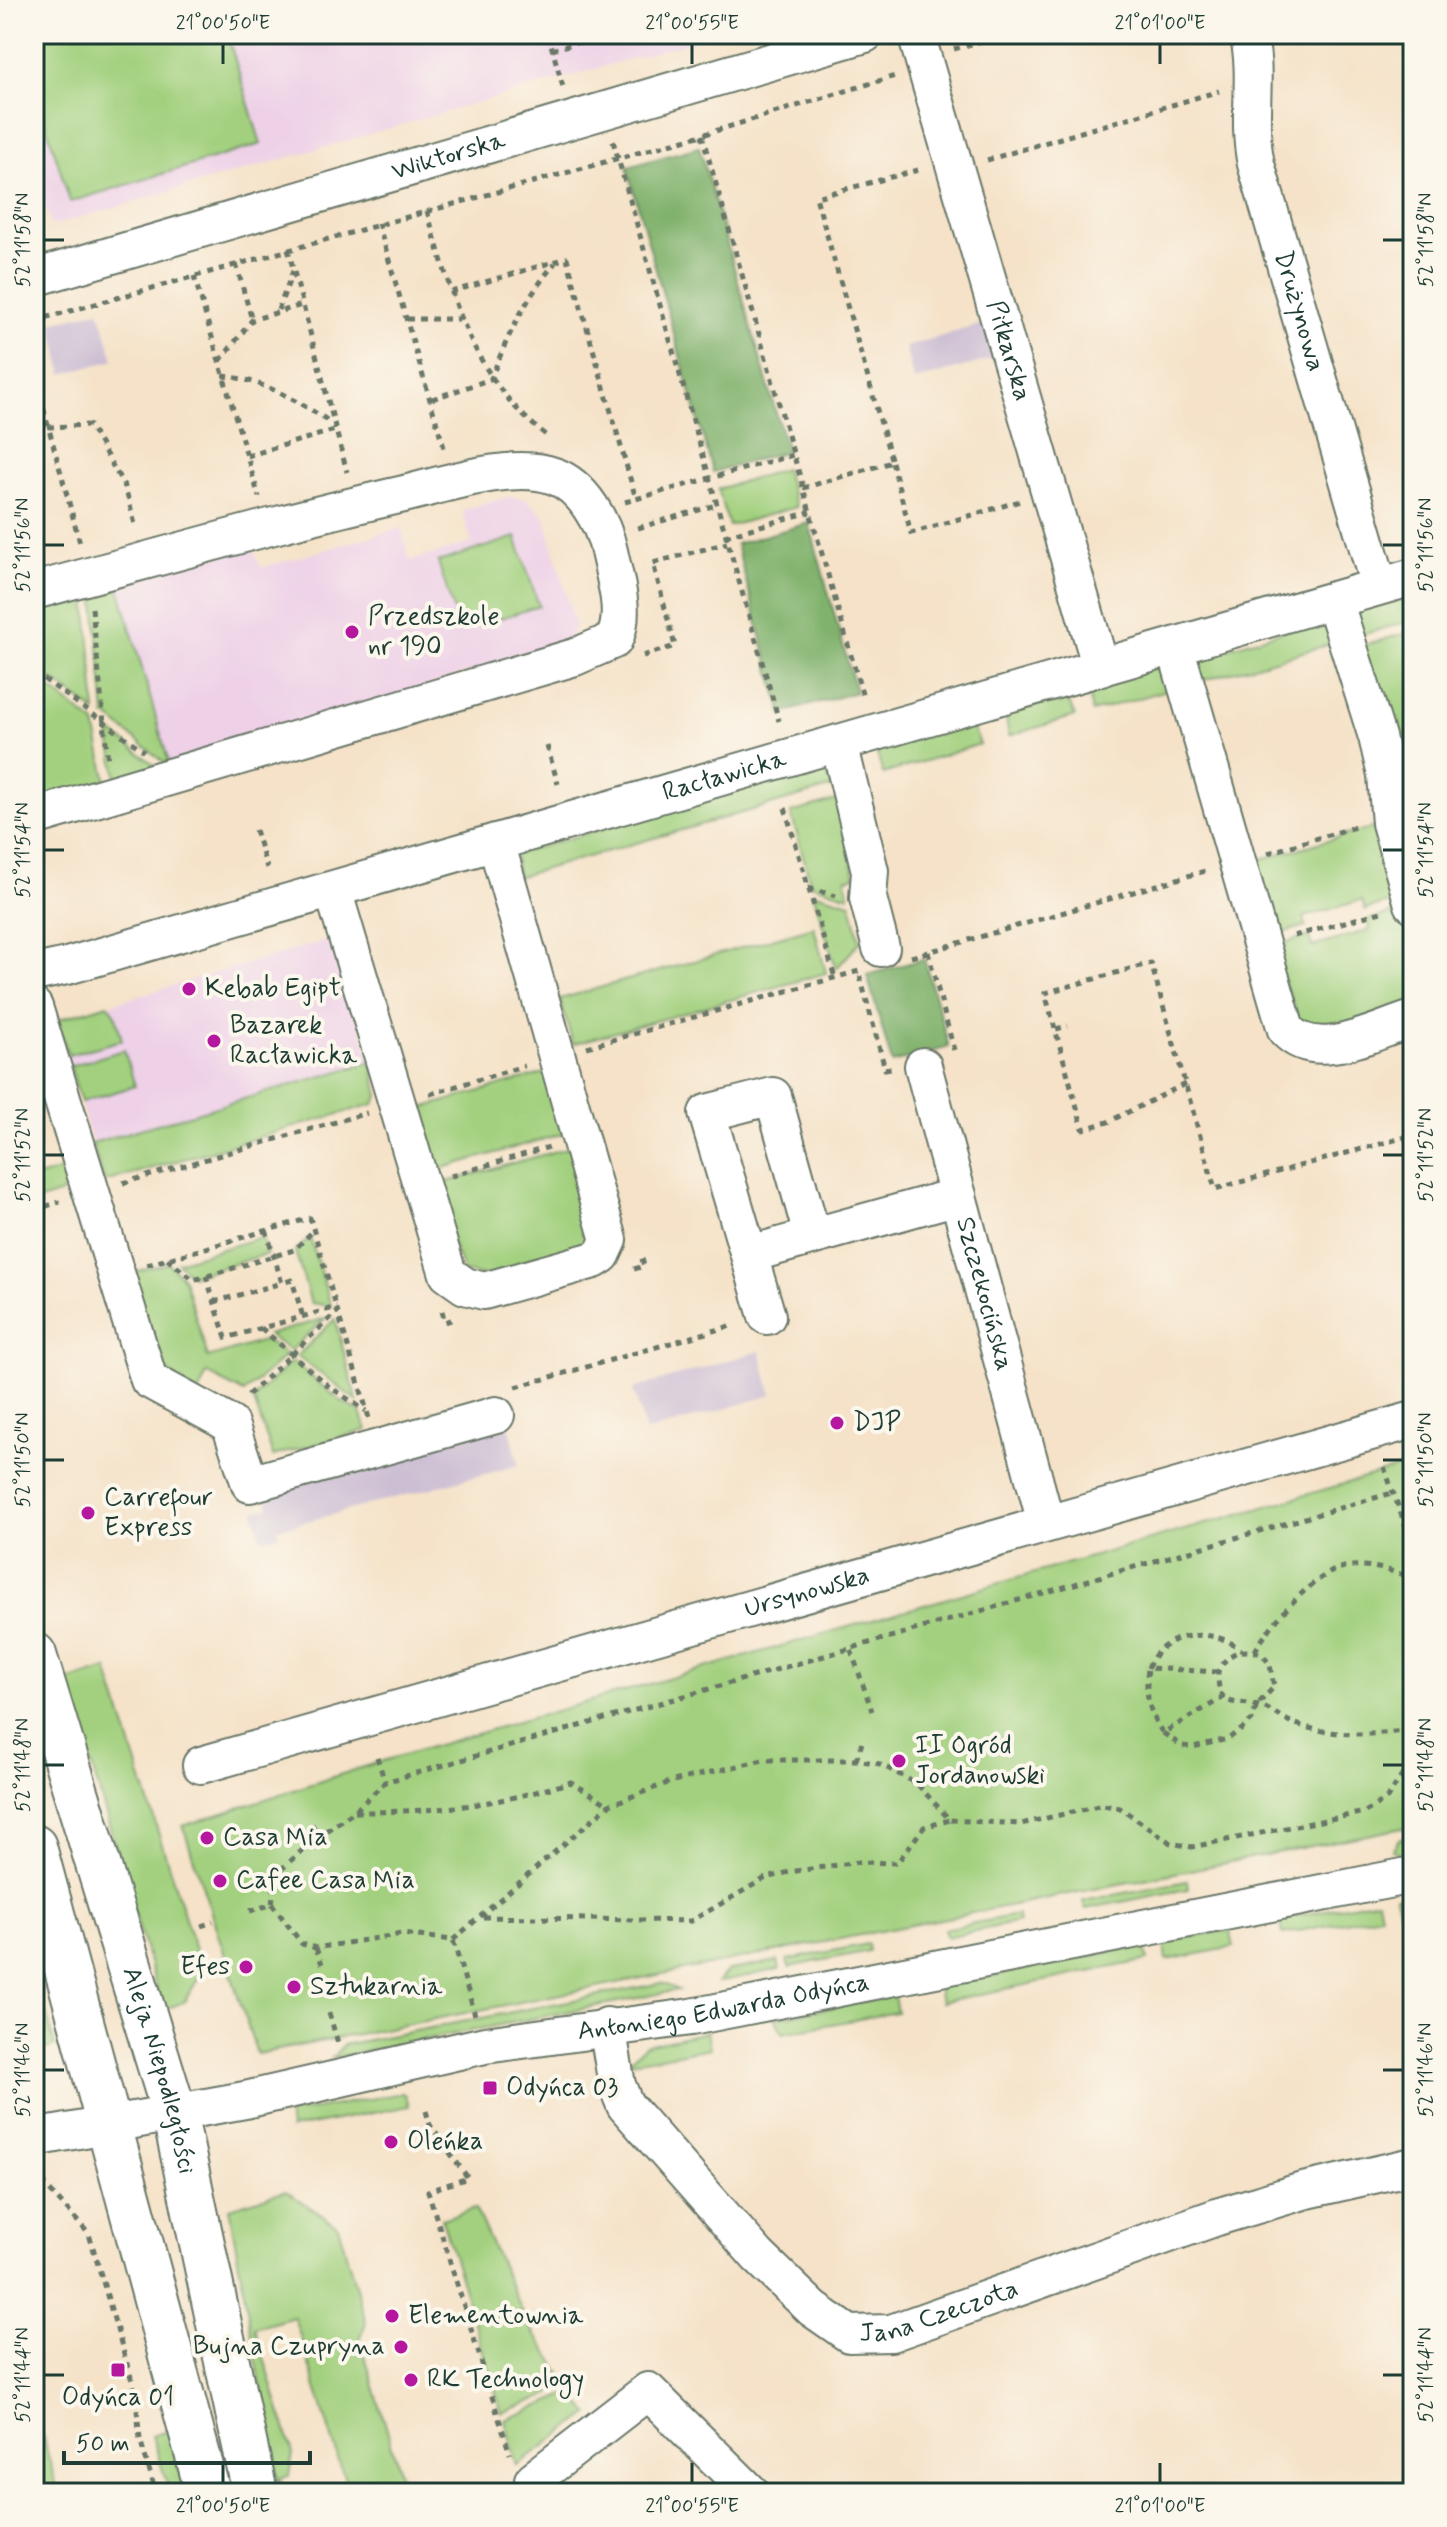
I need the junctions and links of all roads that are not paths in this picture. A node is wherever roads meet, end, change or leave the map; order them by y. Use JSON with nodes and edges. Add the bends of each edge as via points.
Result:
{"nodes":[{"id":1,"x":865,"y":34,"type":"edge"},
{"id":2,"x":1248,"y":34,"type":"edge"},
{"id":3,"x":920,"y":50,"type":"edge"},
{"id":4,"x":34,"y":278,"type":"edge"},
{"id":5,"x":1396,"y":582,"type":"edge"},
{"id":6,"x":34,"y":591,"type":"edge"},
{"id":7,"x":1334,"y":600,"type":"junction"},
{"id":8,"x":1175,"y":646,"type":"junction"},
{"id":9,"x":1101,"y":668,"type":"junction"},
{"id":10,"x":839,"y":743,"type":"junction"},
{"id":11,"x":34,"y":817,"type":"edge"},
{"id":12,"x":496,"y":842,"type":"junction"},
{"id":13,"x":333,"y":890,"type":"junction"},
{"id":14,"x":1413,"y":904,"type":"edge"},
{"id":15,"x":880,"y":961,"type":"road end"},
{"id":16,"x":34,"y":973,"type":"edge"},
{"id":17,"x":34,"y":1007,"type":"edge"},
{"id":18,"x":1413,"y":1019,"type":"edge"},
{"id":19,"x":923,"y":1066,"type":"dead end"},
{"id":20,"x":958,"y":1196,"type":"junction"},
{"id":21,"x":812,"y":1235,"type":"junction"},
{"id":22,"x":750,"y":1254,"type":"junction"},
{"id":23,"x":767,"y":1316,"type":"road end"},
{"id":24,"x":500,"y":1403,"type":"road end"},
{"id":25,"x":1413,"y":1420,"type":"edge"},
{"id":26,"x":1046,"y":1523,"type":"junction"},
{"id":27,"x":34,"y":1655,"type":"edge"},
{"id":28,"x":201,"y":1765,"type":"dead end"},
{"id":29,"x":34,"y":1847,"type":"edge"},
{"id":30,"x":1413,"y":1875,"type":"edge"},
{"id":31,"x":607,"y":2026,"type":"junction"},
{"id":32,"x":174,"y":2112,"type":"junction"},
{"id":33,"x":110,"y":2124,"type":"junction"},
{"id":34,"x":37,"y":2149,"type":"edge"},
{"id":35,"x":1413,"y":2166,"type":"edge"},
{"id":36,"x":208,"y":2493,"type":"edge"},
{"id":37,"x":255,"y":2493,"type":"edge"},
{"id":38,"x":536,"y":2493,"type":"edge"},
{"id":39,"x":751,"y":2493,"type":"edge"}],
"edges":[{"from":1,"to":4,"type":"street","name":"Wiktorska"},
{"from":2,"to":5,"type":"street","name":"Drużynowa","via":[[1255,59],[1249,125],[1256,164]]},
{"from":3,"to":9,"type":"street","name":"Piłkarska"},
{"from":5,"to":7,"type":"street","name":"Racławicka"},
{"from":6,"to":11,"type":"street","via":[[355,505],[522,472],[555,476],[589,505],[606,537],[621,619],[614,640],[560,662]]},
{"from":7,"to":8,"type":"street","name":"Racławicka"},
{"from":7,"to":14,"type":"street","via":[[1377,737],[1390,817]]},
{"from":8,"to":9,"type":"street","name":"Racławicka"},
{"from":8,"to":18,"type":"street","via":[[1286,1030],[1295,1040],[1323,1047]]},
{"from":9,"to":10,"type":"street","name":"Racławicka"},
{"from":10,"to":12,"type":"street","name":"Racławicka"},
{"from":10,"to":15,"type":"street","via":[[870,871],[868,898]]},
{"from":12,"to":13,"type":"street","name":"Racławicka"},
{"from":12,"to":13,"type":"street","via":[[609,1240],[594,1260],[484,1291],[465,1286],[444,1268]]},
{"from":13,"to":16,"type":"street","name":"Racławicka"},
{"from":17,"to":24,"type":"street","via":[[149,1380],[230,1424],[250,1484],[380,1448]]},
{"from":19,"to":20,"type":"street","name":"Szczekocińska"},
{"from":20,"to":21,"type":"street"},
{"from":20,"to":26,"type":"street","name":"Szczekocińska"},
{"from":21,"to":22,"type":"street"},
{"from":21,"to":22,"type":"street","via":[[773,1096],[707,1113]]},
{"from":22,"to":23,"type":"street"},
{"from":25,"to":26,"type":"street","name":"Ursynowska"},
{"from":26,"to":28,"type":"street","name":"Ursynowska"},
{"from":27,"to":32,"type":"main road","name":"Aleja Niepodległości"},
{"from":29,"to":33,"type":"main road"},
{"from":30,"to":31,"type":"street","name":"Antoniego Edwarda Odyńca","via":[[691,2017]]},
{"from":31,"to":32,"type":"street","name":"Antoniego Edwarda Odyńca","via":[[485,2045]]},
{"from":31,"to":35,"type":"street","name":"Jana Czeczota","via":[[625,2105],[758,2256],[813,2309],[849,2334],[891,2333],[1217,2217]]},
{"from":32,"to":33,"type":"street","name":"Antoniego Edwarda Odyńca"},
{"from":32,"to":37,"type":"main road","name":"Aleja Niepodległości"},
{"from":33,"to":34,"type":"street","name":"Antoniego Edwarda Odyńca"},
{"from":33,"to":36,"type":"main road"},
{"from":38,"to":39,"type":"street","via":[[533,2480],[648,2391]]}]}
